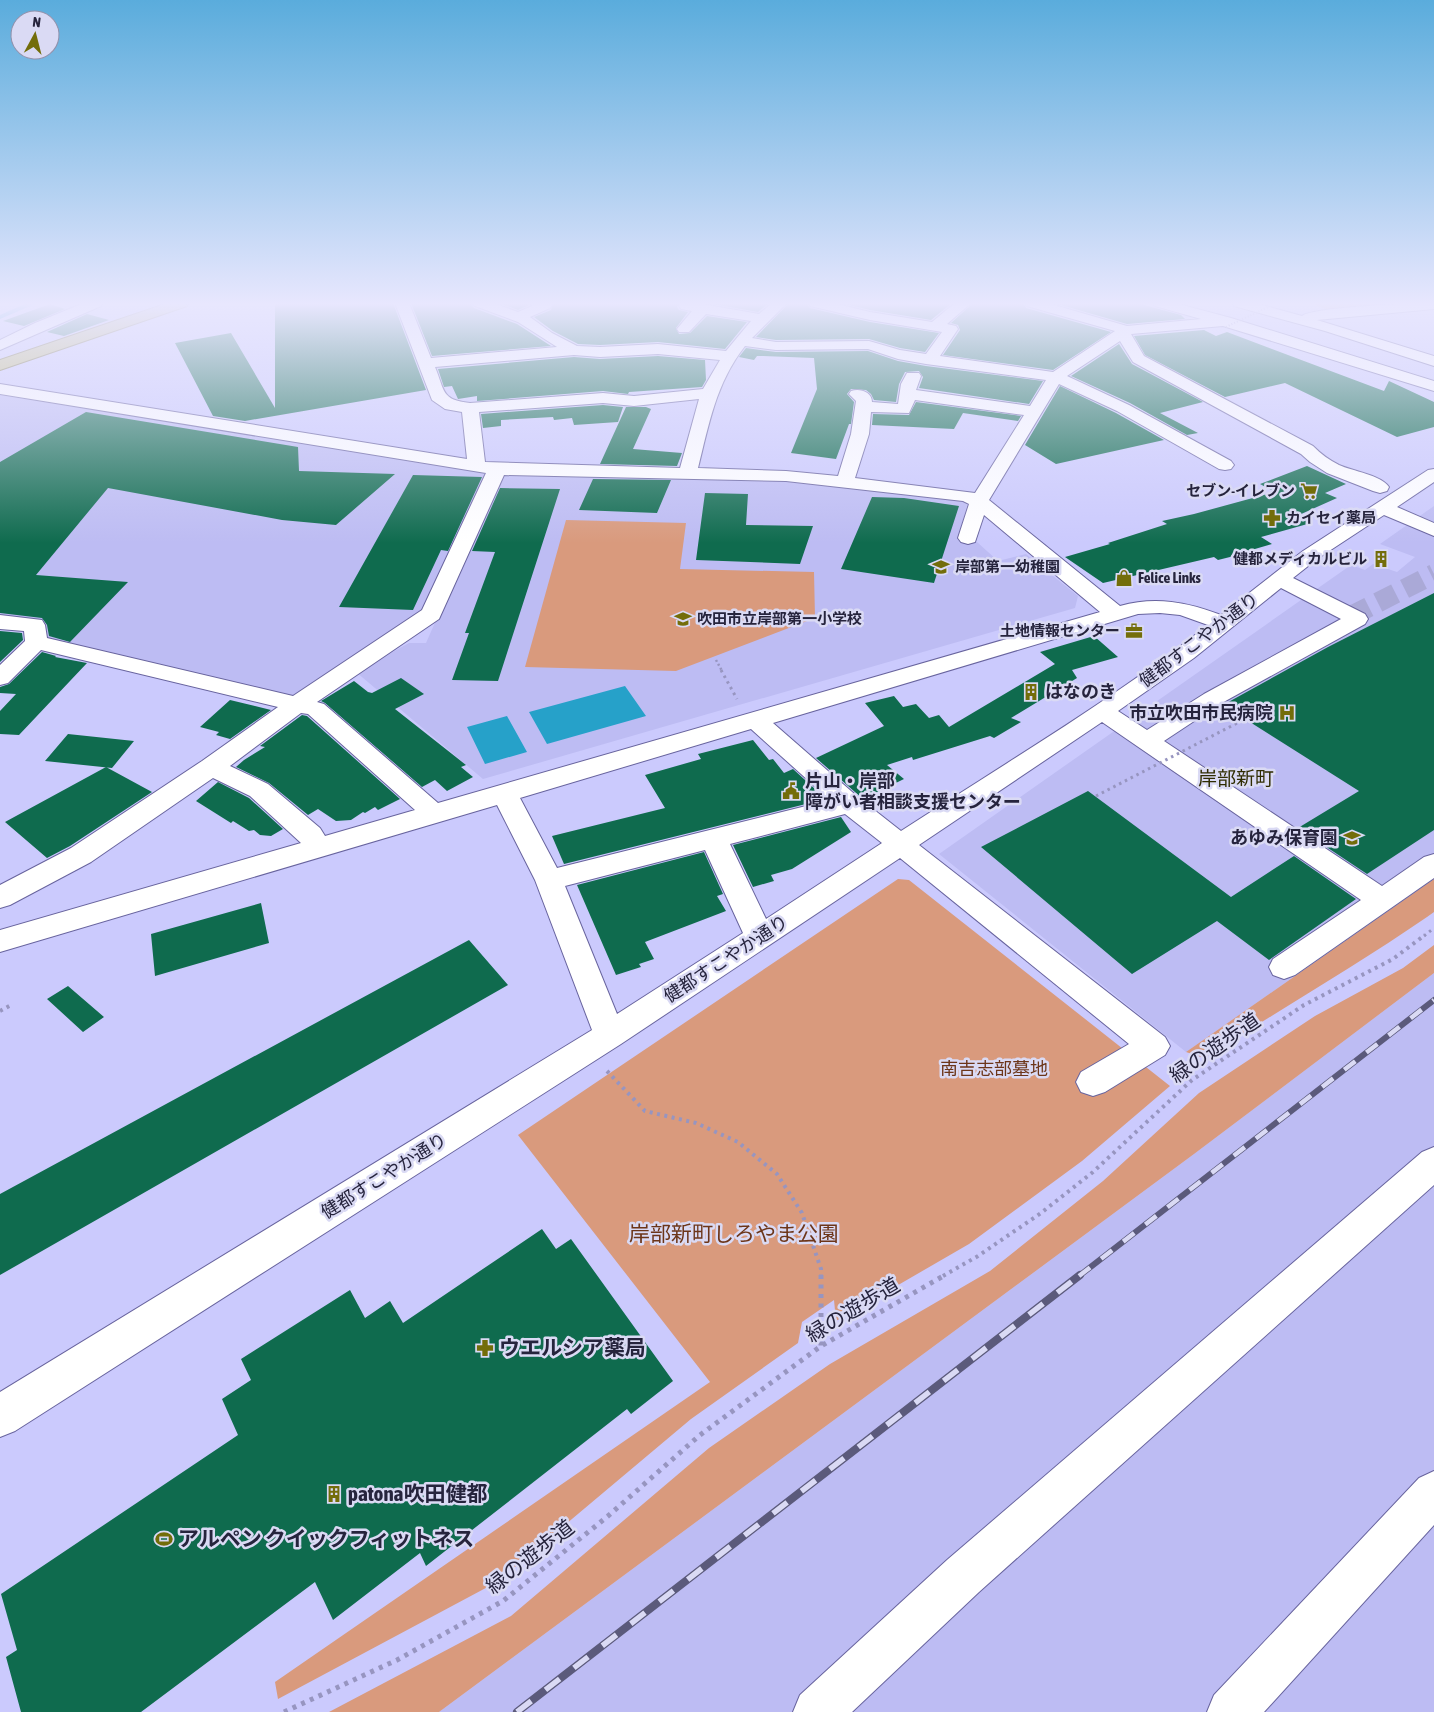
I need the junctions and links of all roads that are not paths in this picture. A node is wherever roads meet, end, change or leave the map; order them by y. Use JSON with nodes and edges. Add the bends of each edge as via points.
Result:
{"nodes":[{"id":1,"x":434,"y":383,"type":"edge"},
{"id":2,"x":714,"y":383,"type":"edge"},
{"id":3,"x":908,"y":383,"type":"edge"},
{"id":4,"x":1052,"y":383,"type":"edge"},
{"id":5,"x":1070,"y":383,"type":"edge"},
{"id":6,"x":1182,"y":383,"type":"edge"},
{"id":7,"x":0,"y":389,"type":"edge"},
{"id":8,"x":709,"y":393,"type":"junction"},
{"id":9,"x":916,"y":395,"type":"dead end"},
{"id":10,"x":1140,"y":404,"type":"dead end"},
{"id":11,"x":470,"y":408,"type":"junction"},
{"id":12,"x":1123,"y":408,"type":"junction"},
{"id":13,"x":1034,"y":412,"type":"junction"},
{"id":14,"x":1213,"y":442,"type":"dead end"},
{"id":15,"x":1193,"y":448,"type":"junction"},
{"id":16,"x":1225,"y":466,"type":"dead end"},
{"id":17,"x":488,"y":467,"type":"junction"},
{"id":18,"x":688,"y":472,"type":"junction"},
{"id":19,"x":845,"y":482,"type":"junction"},
{"id":20,"x":1408,"y":493,"type":"edge"},
{"id":21,"x":979,"y":501,"type":"junction"},
{"id":22,"x":1434,"y":530,"type":"edge"},
{"id":23,"x":968,"y":538,"type":"dead end"},
{"id":24,"x":1279,"y":579,"type":"junction"},
{"id":25,"x":1115,"y":613,"type":"junction"},
{"id":26,"x":0,"y":622,"type":"edge"},
{"id":27,"x":1224,"y":624,"type":"junction"},
{"id":28,"x":36,"y":642,"type":"junction"},
{"id":29,"x":0,"y":678,"type":"edge"},
{"id":30,"x":296,"y":705,"type":"junction"},
{"id":31,"x":746,"y":710,"type":"junction"},
{"id":32,"x":1102,"y":711,"type":"junction"},
{"id":33,"x":1147,"y":741,"type":"junction"},
{"id":34,"x":211,"y":767,"type":"junction"},
{"id":35,"x":502,"y":793,"type":"junction"},
{"id":36,"x":850,"y":804,"type":"junction"},
{"id":37,"x":432,"y":813,"type":"junction"},
{"id":38,"x":714,"y":838,"type":"junction"},
{"id":39,"x":899,"y":843,"type":"junction"},
{"id":40,"x":318,"y":846,"type":"junction"},
{"id":41,"x":1434,"y":864,"type":"edge"},
{"id":42,"x":549,"y":880,"type":"junction"},
{"id":43,"x":0,"y":898,"type":"edge"},
{"id":44,"x":1382,"y":900,"type":"junction"},
{"id":45,"x":760,"y":937,"type":"junction"},
{"id":46,"x":0,"y":941,"type":"edge"},
{"id":47,"x":1284,"y":967,"type":"dead end"},
{"id":48,"x":610,"y":1035,"type":"junction"},
{"id":49,"x":1092,"y":1082,"type":"dead end"},
{"id":50,"x":1434,"y":1163,"type":"edge"},
{"id":51,"x":0,"y":1416,"type":"edge"},
{"id":52,"x":1434,"y":1493,"type":"edge"},
{"id":53,"x":817,"y":1712,"type":"edge"},
{"id":54,"x":1231,"y":1712,"type":"edge"}],
"edges":[{"from":1,"to":11,"type":"street","via":[[440,400],[451,406]]},
{"from":2,"to":8,"type":"street"},
{"from":3,"to":19,"type":"street","via":[[907,404],[903,409],[860,400],[860,434]]},
{"from":4,"to":13,"type":"street"},
{"from":5,"to":12,"type":"street"},
{"from":6,"to":20,"type":"street","via":[[1307,450],[1330,470]]},
{"from":7,"to":17,"type":"street"},
{"from":8,"to":11,"type":"street","via":[[634,401],[603,398]]},
{"from":8,"to":18,"type":"street"},
{"from":9,"to":13,"type":"street"},
{"from":10,"to":12,"type":"street"},
{"from":11,"to":17,"type":"street"},
{"from":12,"to":15,"type":"street"},
{"from":13,"to":21,"type":"street"},
{"from":14,"to":15,"type":"street"},
{"from":15,"to":16,"type":"street"},
{"from":17,"to":18,"type":"street"},
{"from":17,"to":30,"type":"street","via":[[431,614]]},
{"from":18,"to":19,"type":"street"},
{"from":19,"to":21,"type":"street","via":[[967,496]]},
{"from":20,"to":22,"type":"street"},
{"from":20,"to":24,"type":"street","name":"健都すこやか通り","via":[[1310,555]]},
{"from":21,"to":23,"type":"street"},
{"from":21,"to":25,"type":"street"},
{"from":24,"to":27,"type":"street","name":"健都すこやか通り"},
{"from":24,"to":33,"type":"street","via":[[1357,619],[1212,699]]},
{"from":25,"to":27,"type":"street","via":[[1165,605],[1187,609]]},
{"from":25,"to":31,"type":"street"},
{"from":26,"to":28,"type":"street","via":[[34,625]]},
{"from":27,"to":32,"type":"street","name":"健都すこやか通り"},
{"from":28,"to":29,"type":"street"},
{"from":28,"to":30,"type":"street"},
{"from":30,"to":34,"type":"street"},
{"from":30,"to":37,"type":"street","via":[[316,709]]},
{"from":31,"to":35,"type":"street"},
{"from":31,"to":36,"type":"street"},
{"from":32,"to":33,"type":"street"},
{"from":32,"to":39,"type":"street","name":"健都すこやか通り"},
{"from":33,"to":44,"type":"street"},
{"from":34,"to":40,"type":"street","via":[[259,790],[310,834]]},
{"from":34,"to":43,"type":"street","via":[[81,855]]},
{"from":35,"to":37,"type":"street"},
{"from":35,"to":42,"type":"street"},
{"from":36,"to":38,"type":"street"},
{"from":36,"to":39,"type":"street"},
{"from":37,"to":40,"type":"street"},
{"from":38,"to":42,"type":"street"},
{"from":38,"to":45,"type":"street"},
{"from":39,"to":45,"type":"street","name":"健都すこやか通り"},
{"from":39,"to":49,"type":"street","via":[[1154,1046]]},
{"from":40,"to":46,"type":"street"},
{"from":41,"to":44,"type":"street"},
{"from":42,"to":48,"type":"street"},
{"from":44,"to":47,"type":"street"},
{"from":45,"to":48,"type":"street","name":"健都すこやか通り"},
{"from":48,"to":51,"type":"street","name":"健都すこやか通り"},
{"from":50,"to":53,"type":"street","via":[[963,1576]]},
{"from":52,"to":54,"type":"street"}]}
